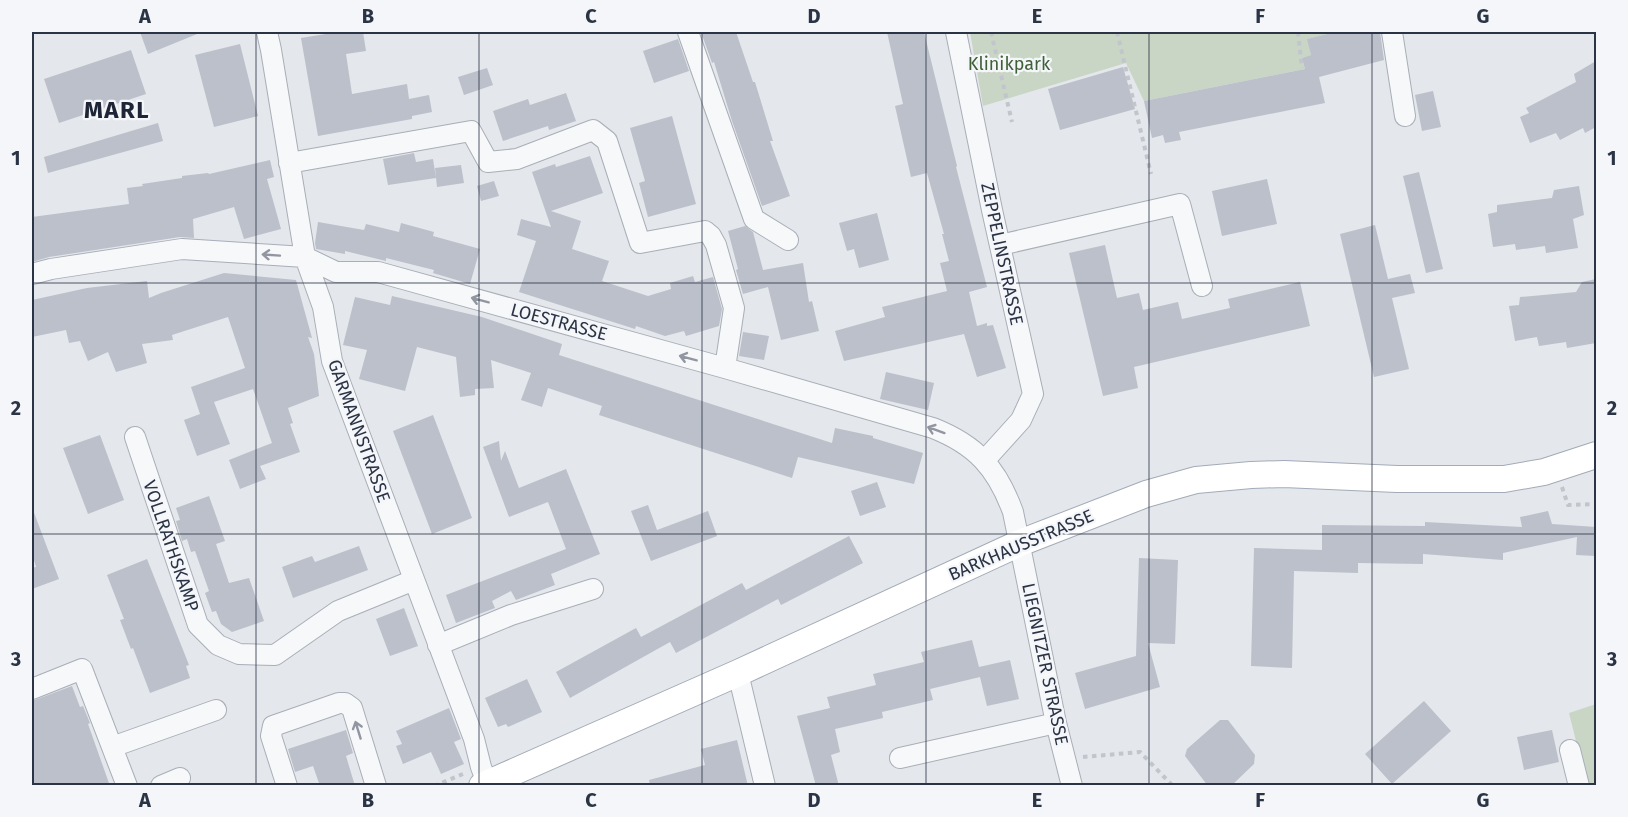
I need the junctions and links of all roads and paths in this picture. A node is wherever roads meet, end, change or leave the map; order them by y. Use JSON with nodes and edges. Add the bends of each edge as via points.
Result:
{"nodes":[{"id":1,"x":267,"y":32,"type":"edge"},
{"id":2,"x":688,"y":32,"type":"edge"},
{"id":3,"x":956,"y":32,"type":"edge"},
{"id":4,"x":991,"y":32,"type":"edge"},
{"id":5,"x":1116,"y":32,"type":"edge"},
{"id":6,"x":1298,"y":32,"type":"edge"},
{"id":7,"x":1392,"y":32,"type":"edge"},
{"id":8,"x":1302,"y":68,"type":"dead end"},
{"id":9,"x":1405,"y":116,"type":"dead end"},
{"id":10,"x":1012,"y":122,"type":"dead end"},
{"id":11,"x":289,"y":163,"type":"junction"},
{"id":12,"x":1151,"y":174,"type":"dead end"},
{"id":13,"x":788,"y":240,"type":"dead end"},
{"id":14,"x":1000,"y":245,"type":"junction"},
{"id":15,"x":305,"y":257,"type":"junction"},
{"id":16,"x":32,"y":274,"type":"edge"},
{"id":17,"x":1202,"y":286,"type":"dead end"},
{"id":18,"x":725,"y":368,"type":"junction"},
{"id":19,"x":135,"y":437,"type":"dead end"},
{"id":20,"x":1596,"y":455,"type":"edge"},
{"id":21,"x":984,"y":461,"type":"junction"},
{"id":22,"x":1555,"y":469,"type":"junction"},
{"id":23,"x":1596,"y":504,"type":"edge"},
{"id":24,"x":1020,"y":543,"type":"junction"},
{"id":25,"x":414,"y":580,"type":"junction"},
{"id":26,"x":593,"y":589,"type":"dead end"},
{"id":27,"x":438,"y":645,"type":"junction"},
{"id":28,"x":738,"y":673,"type":"junction"},
{"id":29,"x":32,"y":689,"type":"edge"},
{"id":30,"x":216,"y":710,"type":"dead end"},
{"id":31,"x":1056,"y":723,"type":"junction"},
{"id":32,"x":112,"y":747,"type":"junction"},
{"id":33,"x":1570,"y":750,"type":"dead end"},
{"id":34,"x":1065,"y":758,"type":"junction"},
{"id":35,"x":900,"y":759,"type":"dead end"},
{"id":36,"x":180,"y":778,"type":"dead end"},
{"id":37,"x":484,"y":784,"type":"edge"},
{"id":38,"x":127,"y":786,"type":"edge"},
{"id":39,"x":161,"y":786,"type":"edge"},
{"id":40,"x":287,"y":786,"type":"edge"},
{"id":41,"x":376,"y":786,"type":"edge"},
{"id":42,"x":765,"y":786,"type":"edge"},
{"id":43,"x":1072,"y":786,"type":"edge"},
{"id":44,"x":1173,"y":786,"type":"edge"},
{"id":45,"x":1579,"y":786,"type":"edge"}],
"edges":[{"from":1,"to":11,"type":"street","name":"GARMANNSTRASSE"},
{"from":2,"to":13,"type":"street","via":[[754,219]]},
{"from":3,"to":14,"type":"street","name":"ZEPPELINSTRASSE"},
{"from":4,"to":10,"type":"path"},
{"from":5,"to":12,"type":"path"},
{"from":6,"to":8,"type":"path"},
{"from":7,"to":9,"type":"street"},
{"from":11,"to":15,"type":"street","name":"GARMANNSTRASSE"},
{"from":11,"to":18,"type":"street","via":[[471,131],[488,162],[517,159],[593,130],[607,141],[640,243],[705,231],[716,245],[734,308]]},
{"from":14,"to":17,"type":"street","via":[[1180,204]]},
{"from":14,"to":21,"type":"street","name":"ZEPPELINSTRASSE","via":[[1033,394],[1021,420]]},
{"from":15,"to":16,"type":"street","name":"LOESTRASSE","one_way":true,"via":[[182,249]]},
{"from":18,"to":15,"type":"street","name":"LOESTRASSE","one_way":true,"via":[[378,272],[336,273]]},
{"from":15,"to":25,"type":"street","name":"GARMANNSTRASSE","via":[[322,307],[332,361]]},
{"from":21,"to":18,"type":"street","name":"LOESTRASSE","one_way":true,"via":[[968,445],[933,428]]},
{"from":19,"to":25,"type":"street","name":"VOLLRATHSKAMP","via":[[198,625],[218,645],[239,654],[275,655],[338,611]]},
{"from":20,"to":22,"type":"main road","name":"BARKHAUSSTRASSE"},
{"from":21,"to":24,"type":"street","name":"LOESTRASSE","via":[[1008,498]]},
{"from":22,"to":23,"type":"path","via":[[1568,505]]},
{"from":22,"to":24,"type":"main road","name":"BARKHAUSSTRASSE","via":[[1504,479],[1284,474],[1196,480],[1146,494]]},
{"from":24,"to":28,"type":"main road","name":"BARKHAUSSTRASSE"},
{"from":24,"to":31,"type":"street","name":"LIEGNITZER STRASSE"},
{"from":25,"to":27,"type":"street","name":"GARMANNSTRASSE"},
{"from":26,"to":27,"type":"street","via":[[511,615]]},
{"from":27,"to":37,"type":"street","name":"GARMANNSTRASSE","via":[[474,739]]},
{"from":28,"to":37,"type":"main road","name":"BARKHAUSSTRASSE"},
{"from":28,"to":42,"type":"street"},
{"from":29,"to":32,"type":"street","via":[[82,669]]},
{"from":30,"to":32,"type":"street"},
{"from":31,"to":34,"type":"street","name":"LIEGNITZER STRASSE"},
{"from":31,"to":35,"type":"street"},
{"from":32,"to":38,"type":"street"},
{"from":33,"to":45,"type":"street"},
{"from":34,"to":43,"type":"street","name":"LIEGNITZER STRASSE"},
{"from":34,"to":44,"type":"path","via":[[1140,752]]},
{"from":36,"to":39,"type":"street"},
{"from":41,"to":40,"type":"street","one_way":true,"via":[[352,708],[345,704],[273,726],[271,736]]}]}
